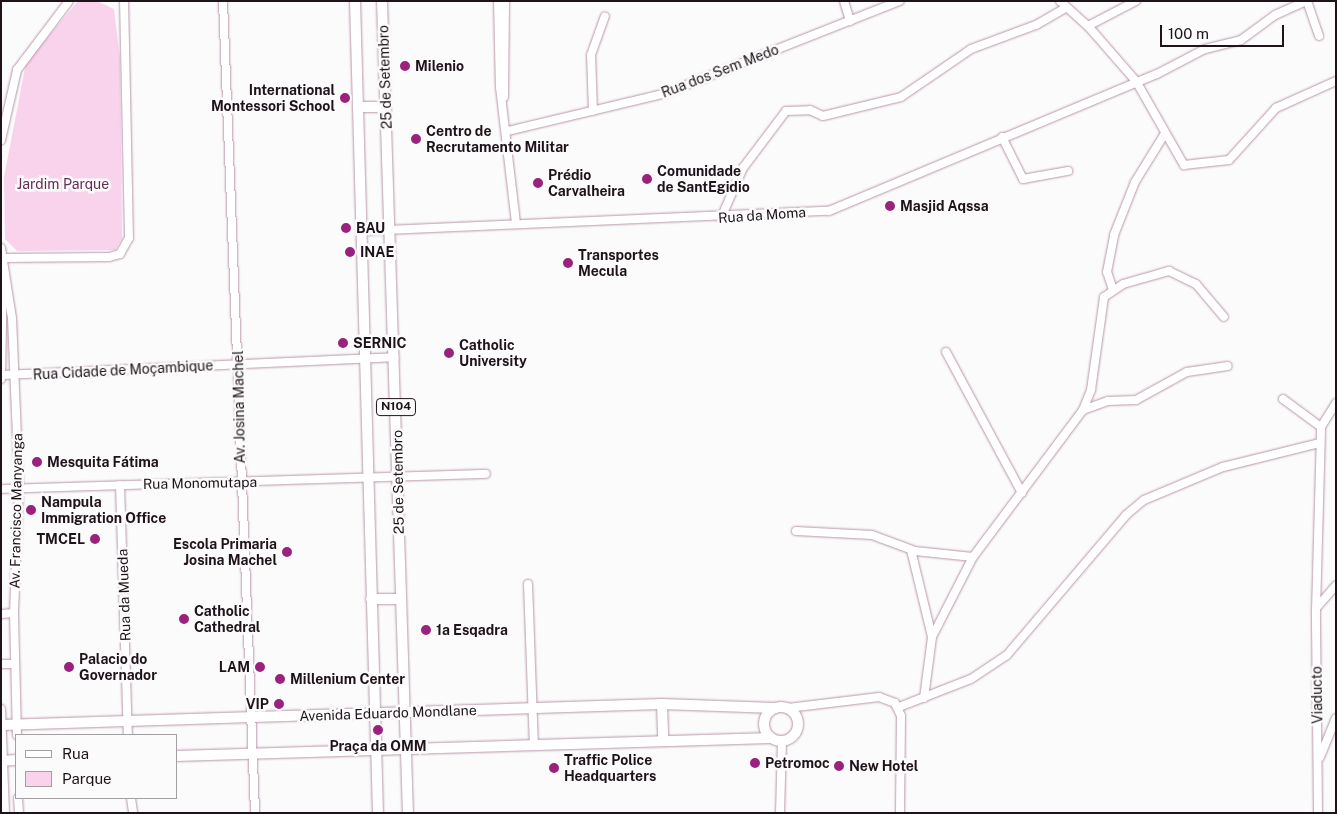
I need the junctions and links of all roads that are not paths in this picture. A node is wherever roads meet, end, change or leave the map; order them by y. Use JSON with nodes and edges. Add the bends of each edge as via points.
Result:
{"nodes":[{"id":1,"x":69,"y":1,"type":"edge"},
{"id":2,"x":124,"y":1,"type":"edge"},
{"id":3,"x":223,"y":1,"type":"edge"},
{"id":4,"x":355,"y":1,"type":"edge"},
{"id":5,"x":382,"y":1,"type":"edge"},
{"id":6,"x":498,"y":1,"type":"edge"},
{"id":7,"x":505,"y":1,"type":"edge"},
{"id":8,"x":844,"y":1,"type":"edge"},
{"id":9,"x":899,"y":1,"type":"edge"},
{"id":10,"x":1136,"y":1,"type":"edge"},
{"id":11,"x":1306,"y":1,"type":"edge"},
{"id":12,"x":1063,"y":5,"type":"edge"},
{"id":13,"x":605,"y":16,"type":"dead end"},
{"id":14,"x":850,"y":22,"type":"junction"},
{"id":15,"x":1088,"y":26,"type":"junction"},
{"id":16,"x":1319,"y":36,"type":"dead end"},
{"id":17,"x":503,"y":59,"type":"junction"},
{"id":18,"x":1136,"y":81,"type":"junction"},
{"id":19,"x":1336,"y":81,"type":"edge"},
{"id":20,"x":358,"y":107,"type":"junction"},
{"id":21,"x":386,"y":107,"type":"junction"},
{"id":22,"x":593,"y":111,"type":"junction"},
{"id":23,"x":508,"y":131,"type":"junction"},
{"id":24,"x":1164,"y":135,"type":"junction"},
{"id":25,"x":1002,"y":136,"type":"junction"},
{"id":26,"x":1,"y":140,"type":"edge"},
{"id":27,"x":1068,"y":171,"type":"dead end"},
{"id":28,"x":721,"y":218,"type":"junction"},
{"id":29,"x":516,"y":223,"type":"junction"},
{"id":30,"x":391,"y":229,"type":"junction"},
{"id":31,"x":362,"y":231,"type":"junction"},
{"id":32,"x":1,"y":248,"type":"edge"},
{"id":33,"x":3,"y":258,"type":"junction"},
{"id":34,"x":1113,"y":290,"type":"junction"},
{"id":35,"x":1224,"y":317,"type":"dead end"},
{"id":36,"x":946,"y":352,"type":"dead end"},
{"id":37,"x":395,"y":357,"type":"junction"},
{"id":38,"x":366,"y":358,"type":"junction"},
{"id":39,"x":239,"y":365,"type":"junction"},
{"id":40,"x":1228,"y":366,"type":"dead end"},
{"id":41,"x":1,"y":376,"type":"edge"},
{"id":42,"x":15,"y":376,"type":"junction"},
{"id":43,"x":1283,"y":398,"type":"dead end"},
{"id":44,"x":1336,"y":403,"type":"edge"},
{"id":45,"x":1083,"y":410,"type":"junction"},
{"id":46,"x":1321,"y":427,"type":"junction"},
{"id":47,"x":1320,"y":443,"type":"junction"},
{"id":48,"x":486,"y":474,"type":"dead end"},
{"id":49,"x":367,"y":478,"type":"junction"},
{"id":50,"x":398,"y":478,"type":"junction"},
{"id":51,"x":240,"y":482,"type":"junction"},
{"id":52,"x":120,"y":485,"type":"junction"},
{"id":53,"x":19,"y":488,"type":"junction"},
{"id":54,"x":1,"y":489,"type":"edge"},
{"id":55,"x":1022,"y":493,"type":"junction"},
{"id":56,"x":796,"y":531,"type":"dead end"},
{"id":57,"x":911,"y":550,"type":"junction"},
{"id":58,"x":973,"y":557,"type":"junction"},
{"id":59,"x":528,"y":584,"type":"dead end"},
{"id":60,"x":1336,"y":585,"type":"edge"},
{"id":61,"x":371,"y":599,"type":"junction"},
{"id":62,"x":400,"y":599,"type":"junction"},
{"id":63,"x":1316,"y":610,"type":"junction"},
{"id":64,"x":14,"y":613,"type":"junction"},
{"id":65,"x":1,"y":614,"type":"edge"},
{"id":66,"x":932,"y":637,"type":"junction"},
{"id":67,"x":1,"y":664,"type":"edge"},
{"id":68,"x":15,"y":664,"type":"junction"},
{"id":69,"x":924,"y":698,"type":"junction"},
{"id":70,"x":662,"y":704,"type":"junction"},
{"id":71,"x":899,"y":707,"type":"junction"},
{"id":72,"x":1,"y":708,"type":"edge"},
{"id":73,"x":532,"y":708,"type":"junction"},
{"id":74,"x":775,"y":708,"type":"junction"},
{"id":75,"x":788,"y":708,"type":"junction"},
{"id":76,"x":407,"y":712,"type":"junction"},
{"id":77,"x":373,"y":713,"type":"junction"},
{"id":78,"x":1336,"y":718,"type":"edge"},
{"id":79,"x":250,"y":719,"type":"junction"},
{"id":80,"x":128,"y":722,"type":"junction"},
{"id":81,"x":2,"y":725,"type":"edge"},
{"id":82,"x":16,"y":730,"type":"edge"},
{"id":83,"x":128,"y":734,"type":"edge"},
{"id":84,"x":771,"y":738,"type":"junction"},
{"id":85,"x":663,"y":741,"type":"junction"},
{"id":86,"x":782,"y":741,"type":"junction"},
{"id":87,"x":534,"y":745,"type":"junction"},
{"id":88,"x":408,"y":749,"type":"junction"},
{"id":89,"x":375,"y":750,"type":"junction"},
{"id":90,"x":252,"y":754,"type":"junction"},
{"id":91,"x":178,"y":756,"type":"edge"},
{"id":92,"x":15,"y":760,"type":"edge"},
{"id":93,"x":2,"y":761,"type":"edge"},
{"id":94,"x":1318,"y":761,"type":"junction"},
{"id":95,"x":18,"y":799,"type":"edge"},
{"id":96,"x":132,"y":799,"type":"edge"},
{"id":97,"x":5,"y":813,"type":"edge"},
{"id":98,"x":19,"y":813,"type":"edge"},
{"id":99,"x":133,"y":813,"type":"edge"},
{"id":100,"x":255,"y":813,"type":"edge"},
{"id":101,"x":378,"y":813,"type":"edge"},
{"id":102,"x":408,"y":813,"type":"edge"},
{"id":103,"x":780,"y":813,"type":"edge"},
{"id":104,"x":900,"y":813,"type":"edge"},
{"id":105,"x":1318,"y":813,"type":"edge"}],
"edges":[{"from":1,"to":26,"type":"street","via":[[17,70]]},
{"from":2,"to":33,"type":"street","via":[[129,238],[120,254],[109,257]]},
{"from":3,"to":39,"type":"street","name":"Av. Josina Machel"},
{"from":4,"to":20,"type":"main road","name":"25 de Setembro","number":"N104"},
{"from":5,"to":21,"type":"main road","name":"25 de Setembro","number":"N104"},
{"from":6,"to":17,"type":"street"},
{"from":7,"to":17,"type":"street"},
{"from":8,"to":14,"type":"street"},
{"from":9,"to":14,"type":"street","name":"Rua dos Sem Medo"},
{"from":10,"to":15,"type":"street"},
{"from":11,"to":16,"type":"street"},
{"from":11,"to":18,"type":"street","name":"Rua da Moma","via":[[1275,16],[1241,40],[1205,49]]},
{"from":12,"to":15,"type":"street"},
{"from":12,"to":28,"type":"street","via":[[1036,25],[971,49],[901,97],[823,116],[810,110],[786,111],[743,168]]},
{"from":13,"to":22,"type":"street","via":[[592,55]]},
{"from":14,"to":22,"type":"street","name":"Rua dos Sem Medo","via":[[666,93]]},
{"from":15,"to":18,"type":"street"},
{"from":17,"to":23,"type":"street"},
{"from":18,"to":24,"type":"street"},
{"from":18,"to":25,"type":"street","name":"Rua da Moma"},
{"from":19,"to":24,"type":"street","via":[[1276,108],[1221,164],[1184,165]]},
{"from":20,"to":21,"type":"main road"},
{"from":20,"to":31,"type":"main road","name":"25 de Setembro","number":"N104"},
{"from":21,"to":30,"type":"main road","name":"25 de Setembro","number":"N104"},
{"from":22,"to":23,"type":"street","name":"Rua dos Sem Medo"},
{"from":23,"to":29,"type":"street"},
{"from":24,"to":34,"type":"street","via":[[1135,182],[1114,235],[1107,272]]},
{"from":25,"to":27,"type":"street","via":[[1023,179]]},
{"from":25,"to":28,"type":"street","name":"Rua da Moma","via":[[829,211]]},
{"from":28,"to":29,"type":"street","name":"Rua da Moma"},
{"from":29,"to":30,"type":"street","name":"Rua da Moma"},
{"from":30,"to":31,"type":"street","name":"Rua da Moma"},
{"from":30,"to":37,"type":"main road","name":"25 de Setembro","number":"N104"},
{"from":31,"to":38,"type":"main road","name":"25 de Setembro","number":"N104"},
{"from":32,"to":33,"type":"street","name":"Av. Francisco Manyanga"},
{"from":33,"to":41,"type":"street","name":"Av. Francisco Manyanga"},
{"from":33,"to":42,"type":"street","name":"Av. Francisco Manyanga"},
{"from":34,"to":35,"type":"street","via":[[1169,272],[1183,275]]},
{"from":34,"to":45,"type":"street","via":[[1100,307],[1096,359]]},
{"from":36,"to":55,"type":"street"},
{"from":37,"to":38,"type":"street","name":"Rua Cidade de Moçambique"},
{"from":37,"to":50,"type":"main road","name":"25 de Setembro","number":"N104"},
{"from":38,"to":39,"type":"street","name":"Rua Cidade de Moçambique"},
{"from":38,"to":49,"type":"main road","name":"25 de Setembro","number":"N104"},
{"from":39,"to":42,"type":"street","name":"Rua Cidade de Moçambique"},
{"from":39,"to":51,"type":"street","name":"Av. Josina Machel"},
{"from":40,"to":45,"type":"street","via":[[1187,372],[1136,400],[1108,402]]},
{"from":41,"to":42,"type":"street","name":"Rua Cidade de Moçambique"},
{"from":42,"to":53,"type":"street","name":"Av. Francisco Manyanga"},
{"from":43,"to":46,"type":"street"},
{"from":44,"to":46,"type":"street"},
{"from":45,"to":55,"type":"street"},
{"from":46,"to":47,"type":"street","name":"Viaducto"},
{"from":47,"to":63,"type":"street","name":"Viaducto"},
{"from":47,"to":69,"type":"street","via":[[1223,468],[1144,500],[1126,515],[1007,655],[971,679]]},
{"from":48,"to":50,"type":"street","name":"Rua Monomutapa"},
{"from":49,"to":50,"type":"street","name":"Rua Monomutapa"},
{"from":49,"to":51,"type":"street","name":"Rua Monomutapa"},
{"from":49,"to":61,"type":"main road","name":"25 de Setembro","number":"N104"},
{"from":50,"to":62,"type":"main road","name":"25 de Setembro","number":"N104"},
{"from":51,"to":52,"type":"street","name":"Rua Monomutapa"},
{"from":51,"to":79,"type":"street","name":"Av. Josina Machel"},
{"from":52,"to":53,"type":"street","name":"Rua Monomutapa"},
{"from":52,"to":80,"type":"street","name":"Rua da Mueda"},
{"from":53,"to":54,"type":"street","name":"Rua Monomutapa"},
{"from":53,"to":64,"type":"street","name":"Av. Francisco Manyanga"},
{"from":55,"to":58,"type":"street"},
{"from":56,"to":57,"type":"street","via":[[872,535]]},
{"from":57,"to":58,"type":"street"},
{"from":57,"to":66,"type":"street"},
{"from":58,"to":66,"type":"street"},
{"from":59,"to":73,"type":"street"},
{"from":60,"to":63,"type":"street"},
{"from":61,"to":62,"type":"main road"},
{"from":61,"to":77,"type":"main road","name":"25 de Setembro","number":"N104"},
{"from":62,"to":76,"type":"main road","name":"25 de Setembro","number":"N104"},
{"from":63,"to":94,"type":"street","name":"Viaducto"},
{"from":64,"to":65,"type":"street"},
{"from":64,"to":68,"type":"street","name":"Av. Francisco Manyanga"},
{"from":66,"to":69,"type":"street"},
{"from":67,"to":68,"type":"street"},
{"from":68,"to":82,"type":"street","name":"Av. Francisco Manyanga"},
{"from":69,"to":71,"type":"street"},
{"from":70,"to":73,"type":"main road","name":"Avenida Eduardo Mondlane"},
{"from":70,"to":74,"type":"main road","name":"Avenida Eduardo Mondlane"},
{"from":70,"to":85,"type":"main road"},
{"from":71,"to":75,"type":"street","via":[[889,698],[879,697]]},
{"from":71,"to":104,"type":"street"},
{"from":72,"to":81,"type":"street"},
{"from":73,"to":76,"type":"main road","name":"Avenida Eduardo Mondlane"},
{"from":73,"to":87,"type":"street"},
{"from":74,"to":75,"type":"main road"},
{"from":74,"to":84,"type":"main road","via":[[763,721]]},
{"from":75,"to":86,"type":"main road","via":[[798,726],[793,736]]},
{"from":76,"to":77,"type":"main road","name":"Avenida Eduardo Mondlane"},
{"from":76,"to":88,"type":"main road","name":"25 de Setembro","number":"N104"},
{"from":77,"to":79,"type":"main road","name":"Avenida Eduardo Mondlane"},
{"from":77,"to":89,"type":"main road","name":"25 de Setembro","number":"N104"},
{"from":78,"to":94,"type":"street"},
{"from":79,"to":80,"type":"main road","name":"Avenida Eduardo Mondlane"},
{"from":79,"to":90,"type":"street","name":"Av. Josina Machel"},
{"from":80,"to":82,"type":"main road","name":"Avenida Eduardo Mondlane"},
{"from":80,"to":83,"type":"street","name":"Rua da Mueda"},
{"from":81,"to":82,"type":"main road","name":"Avenida Eduardo Mondlane"},
{"from":81,"to":93,"type":"street"},
{"from":84,"to":85,"type":"main road"},
{"from":84,"to":86,"type":"main road"},
{"from":85,"to":87,"type":"main road"},
{"from":86,"to":103,"type":"street"},
{"from":87,"to":88,"type":"main road"},
{"from":88,"to":89,"type":"main road"},
{"from":88,"to":102,"type":"main road","name":"25 de Setembro","number":"N104"},
{"from":89,"to":90,"type":"main road"},
{"from":89,"to":101,"type":"main road","name":"25 de Setembro","number":"N104"},
{"from":90,"to":91,"type":"main road"},
{"from":90,"to":100,"type":"street","name":"Av. Josina Machel"},
{"from":92,"to":93,"type":"main road"},
{"from":93,"to":97,"type":"street"},
{"from":94,"to":105,"type":"street","name":"Viaducto"},
{"from":95,"to":98,"type":"street"},
{"from":96,"to":99,"type":"street"}]}
